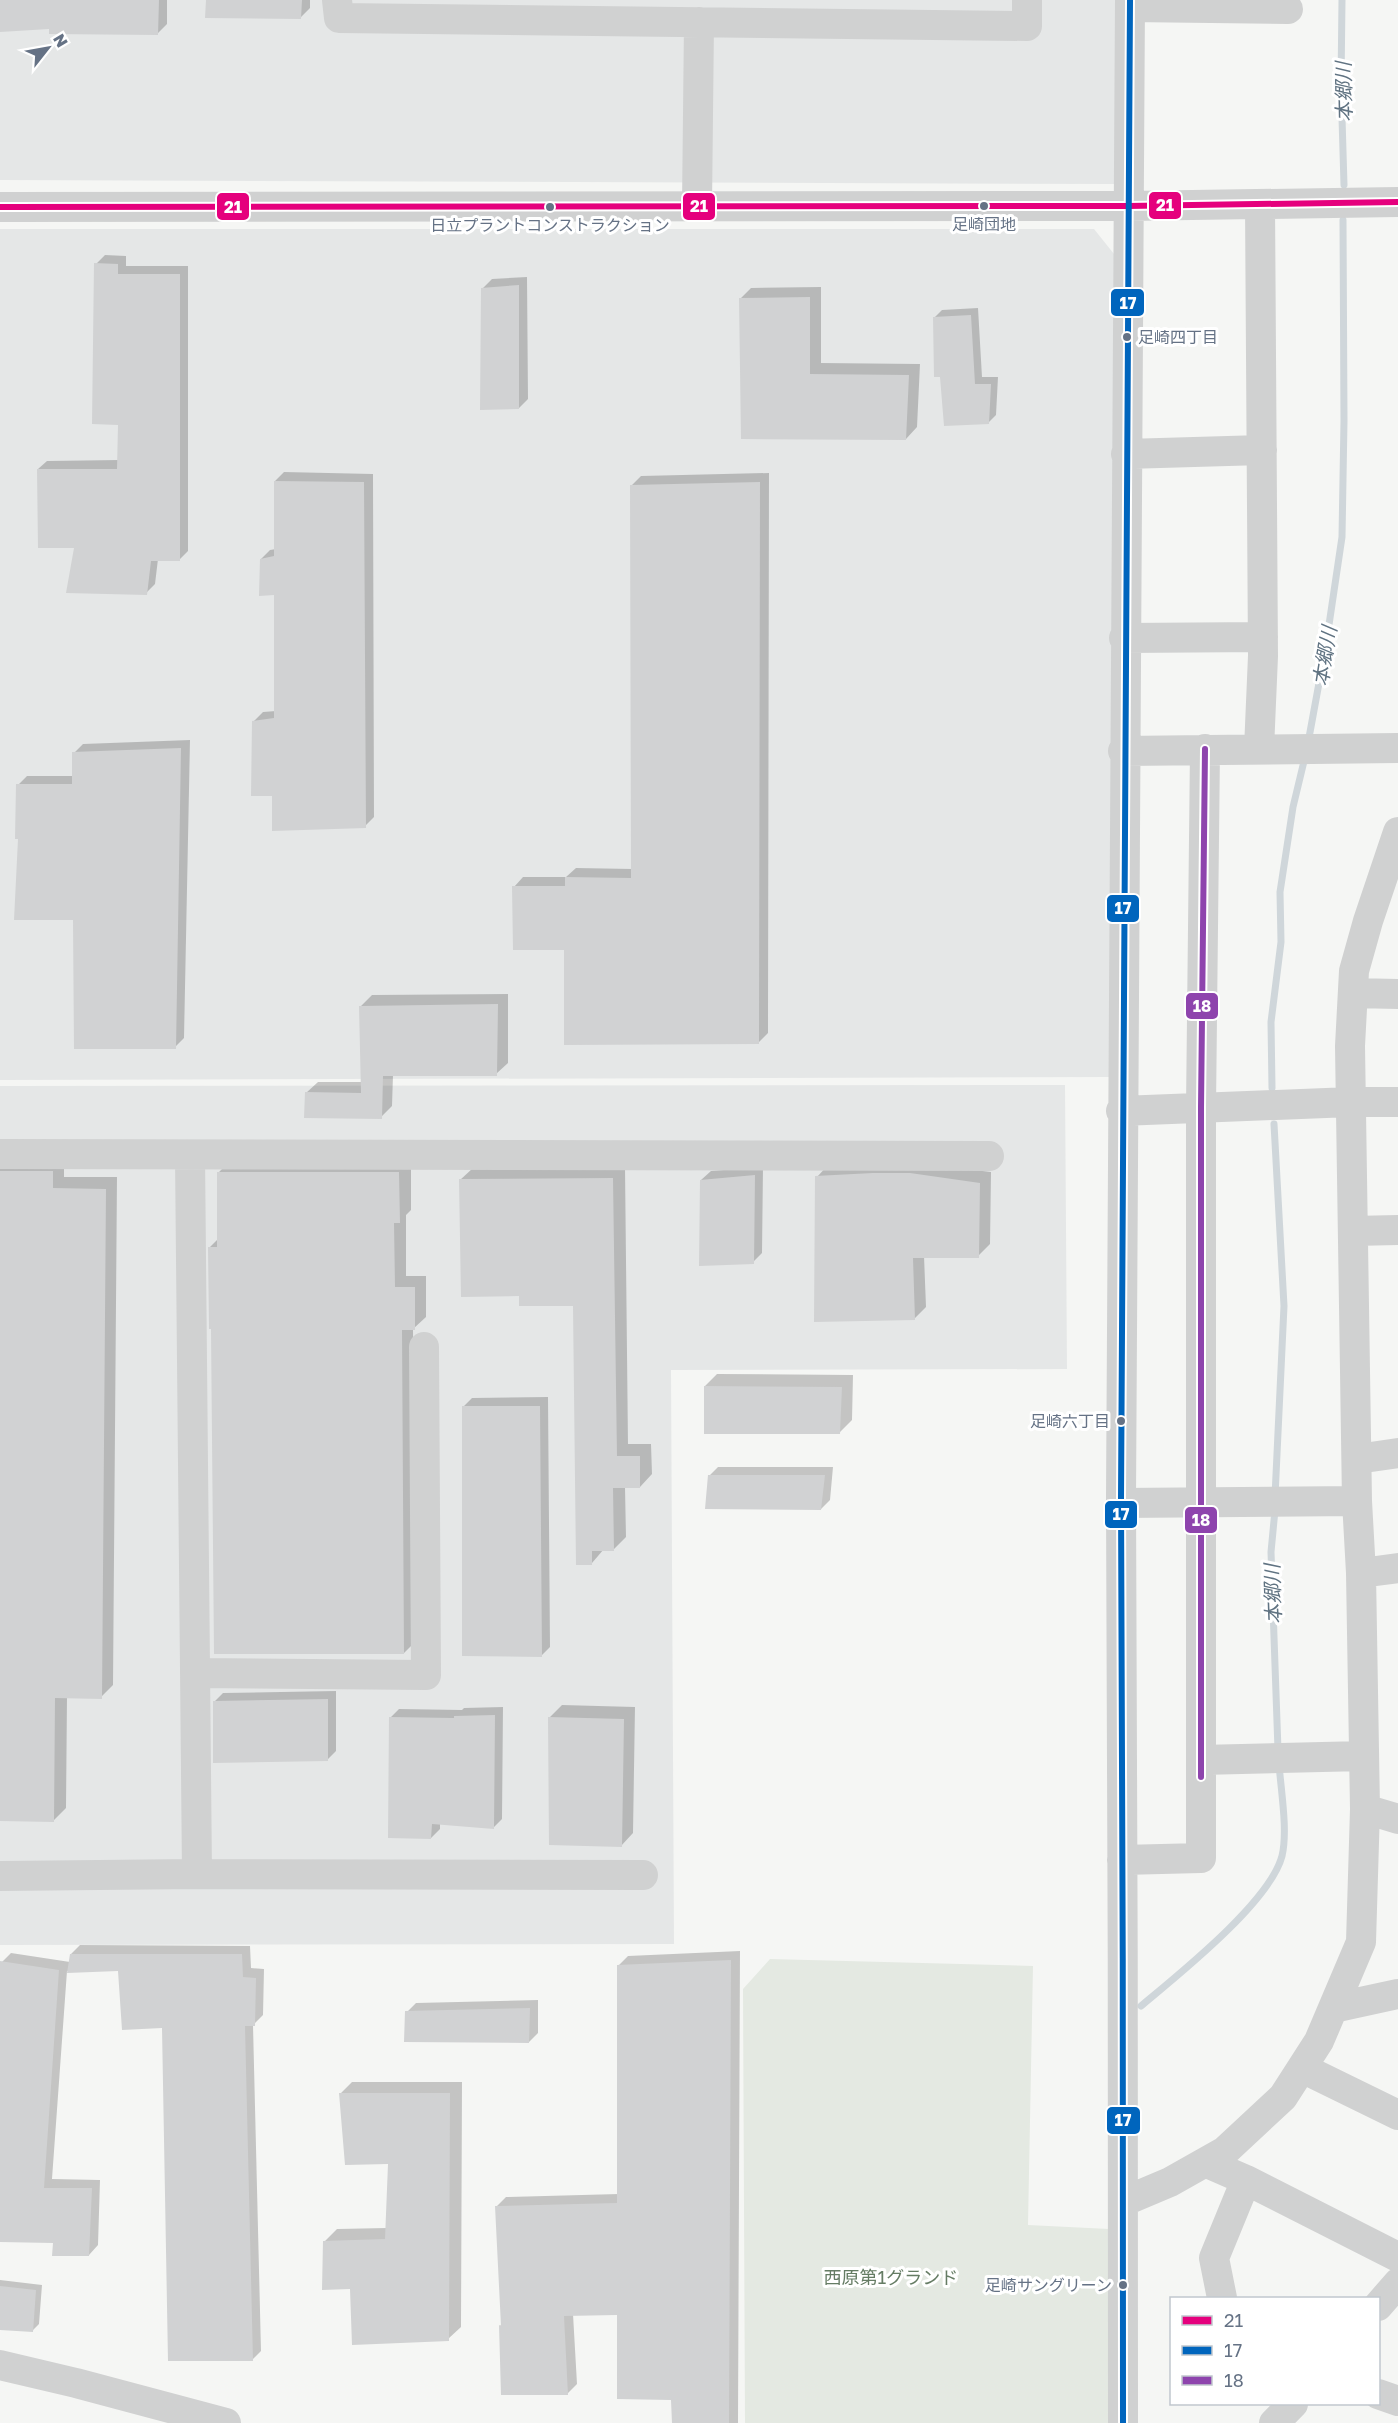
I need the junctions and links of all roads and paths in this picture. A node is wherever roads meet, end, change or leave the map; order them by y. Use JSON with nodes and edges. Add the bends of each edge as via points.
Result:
{"nodes":[{"id":1,"x":337,"y":0,"type":"edge"},
{"id":2,"x":1027,"y":0,"type":"edge"},
{"id":3,"x":1130,"y":3,"type":"edge"},
{"id":4,"x":1288,"y":9,"type":"dead end"},
{"id":5,"x":699,"y":22,"type":"junction"},
{"id":6,"x":1398,"y":202,"type":"edge"},
{"id":7,"x":1260,"y":204,"type":"junction"},
{"id":8,"x":698,"y":206,"type":"junction"},
{"id":9,"x":1128,"y":206,"type":"junction"},
{"id":10,"x":0,"y":207,"type":"edge"},
{"id":11,"x":1262,"y":450,"type":"junction"},
{"id":12,"x":1126,"y":454,"type":"junction"},
{"id":13,"x":1263,"y":637,"type":"junction"},
{"id":14,"x":1124,"y":638,"type":"junction"},
{"id":15,"x":1398,"y":748,"type":"edge"},
{"id":16,"x":1205,"y":749,"type":"junction"},
{"id":17,"x":1272,"y":749,"type":"junction"},
{"id":18,"x":1123,"y":751,"type":"junction"},
{"id":19,"x":1398,"y":832,"type":"edge"},
{"id":20,"x":1353,"y":993,"type":"junction"},
{"id":21,"x":1398,"y":994,"type":"edge"},
{"id":22,"x":1351,"y":1102,"type":"junction"},
{"id":23,"x":1398,"y":1102,"type":"edge"},
{"id":24,"x":1201,"y":1107,"type":"junction"},
{"id":25,"x":1121,"y":1111,"type":"junction"},
{"id":26,"x":0,"y":1154,"type":"edge"},
{"id":27,"x":190,"y":1155,"type":"junction"},
{"id":28,"x":989,"y":1156,"type":"dead end"},
{"id":29,"x":1398,"y":1230,"type":"edge"},
{"id":30,"x":1353,"y":1231,"type":"junction"},
{"id":31,"x":424,"y":1347,"type":"dead end"},
{"id":32,"x":1398,"y":1453,"type":"edge"},
{"id":33,"x":1357,"y":1460,"type":"junction"},
{"id":34,"x":1357,"y":1501,"type":"junction"},
{"id":35,"x":1202,"y":1502,"type":"junction"},
{"id":36,"x":1121,"y":1503,"type":"junction"},
{"id":37,"x":1398,"y":1568,"type":"edge"},
{"id":38,"x":1361,"y":1573,"type":"junction"},
{"id":39,"x":195,"y":1673,"type":"junction"},
{"id":40,"x":1364,"y":1756,"type":"junction"},
{"id":41,"x":1201,"y":1761,"type":"junction"},
{"id":42,"x":1365,"y":1809,"type":"junction"},
{"id":43,"x":1398,"y":1819,"type":"edge"},
{"id":44,"x":1122,"y":1860,"type":"junction"},
{"id":45,"x":198,"y":1874,"type":"junction"},
{"id":46,"x":643,"y":1875,"type":"dead end"},
{"id":47,"x":0,"y":1876,"type":"edge"},
{"id":48,"x":1398,"y":1994,"type":"edge"},
{"id":49,"x":1333,"y":2008,"type":"junction"},
{"id":50,"x":1302,"y":2068,"type":"junction"},
{"id":51,"x":1398,"y":2115,"type":"edge"},
{"id":52,"x":1207,"y":2163,"type":"junction"},
{"id":53,"x":1246,"y":2180,"type":"junction"},
{"id":54,"x":1125,"y":2201,"type":"junction"},
{"id":55,"x":1398,"y":2257,"type":"edge"},
{"id":56,"x":1398,"y":2283,"type":"edge"},
{"id":57,"x":1222,"y":2297,"type":"edge"},
{"id":58,"x":1380,"y":2304,"type":"edge"},
{"id":59,"x":0,"y":2365,"type":"edge"},
{"id":60,"x":1380,"y":2395,"type":"edge"},
{"id":61,"x":1398,"y":2401,"type":"edge"},
{"id":62,"x":1260,"y":2405,"type":"edge"},
{"id":63,"x":1291,"y":2405,"type":"edge"},
{"id":64,"x":226,"y":2423,"type":"edge"},
{"id":65,"x":1123,"y":2423,"type":"edge"},
{"id":66,"x":1273,"y":2423,"type":"edge"}],
"edges":[{"from":1,"to":5,"type":"street","via":[[339,18]]},
{"from":2,"to":5,"type":"street","via":[[1027,26]]},
{"from":3,"to":4,"type":"street"},
{"from":3,"to":9,"type":"street"},
{"from":5,"to":8,"type":"street"},
{"from":6,"to":7,"type":"street"},
{"from":7,"to":9,"type":"street"},
{"from":7,"to":11,"type":"street"},
{"from":8,"to":9,"type":"street"},
{"from":8,"to":10,"type":"street"},
{"from":9,"to":12,"type":"street"},
{"from":11,"to":12,"type":"street"},
{"from":11,"to":13,"type":"street"},
{"from":12,"to":14,"type":"street"},
{"from":13,"to":14,"type":"street"},
{"from":13,"to":17,"type":"street"},
{"from":14,"to":18,"type":"street"},
{"from":15,"to":17,"type":"street"},
{"from":16,"to":17,"type":"street"},
{"from":16,"to":18,"type":"street"},
{"from":16,"to":24,"type":"street"},
{"from":18,"to":25,"type":"street"},
{"from":19,"to":20,"type":"street","via":[[1354,971]]},
{"from":20,"to":21,"type":"street"},
{"from":20,"to":22,"type":"street"},
{"from":22,"to":23,"type":"street"},
{"from":22,"to":24,"type":"street"},
{"from":22,"to":30,"type":"street"},
{"from":24,"to":25,"type":"street"},
{"from":24,"to":35,"type":"street"},
{"from":25,"to":36,"type":"street"},
{"from":26,"to":27,"type":"street"},
{"from":27,"to":28,"type":"street"},
{"from":27,"to":39,"type":"street"},
{"from":29,"to":30,"type":"street"},
{"from":30,"to":33,"type":"street"},
{"from":31,"to":39,"type":"street","via":[[426,1675]]},
{"from":32,"to":33,"type":"street"},
{"from":33,"to":34,"type":"street"},
{"from":34,"to":35,"type":"street"},
{"from":34,"to":38,"type":"street"},
{"from":35,"to":36,"type":"street"},
{"from":35,"to":41,"type":"street"},
{"from":36,"to":44,"type":"street"},
{"from":37,"to":38,"type":"street"},
{"from":38,"to":40,"type":"street"},
{"from":39,"to":45,"type":"street"},
{"from":40,"to":41,"type":"street"},
{"from":40,"to":42,"type":"street"},
{"from":41,"to":44,"type":"street","via":[[1201,1858]]},
{"from":42,"to":43,"type":"street"},
{"from":42,"to":49,"type":"street","via":[[1361,1942]]},
{"from":44,"to":54,"type":"street"},
{"from":45,"to":46,"type":"street"},
{"from":45,"to":47,"type":"street"},
{"from":48,"to":49,"type":"street"},
{"from":49,"to":50,"type":"street"},
{"from":50,"to":51,"type":"street"},
{"from":50,"to":52,"type":"street","via":[[1283,2097]]},
{"from":52,"to":53,"type":"street"},
{"from":52,"to":54,"type":"street"},
{"from":53,"to":55,"type":"street"},
{"from":53,"to":57,"type":"street","via":[[1214,2258]]},
{"from":54,"to":65,"type":"street"},
{"from":56,"to":58,"type":"street"},
{"from":59,"to":64,"type":"street"},
{"from":60,"to":61,"type":"street"},
{"from":62,"to":66,"type":"street"},
{"from":63,"to":66,"type":"street"}]}
